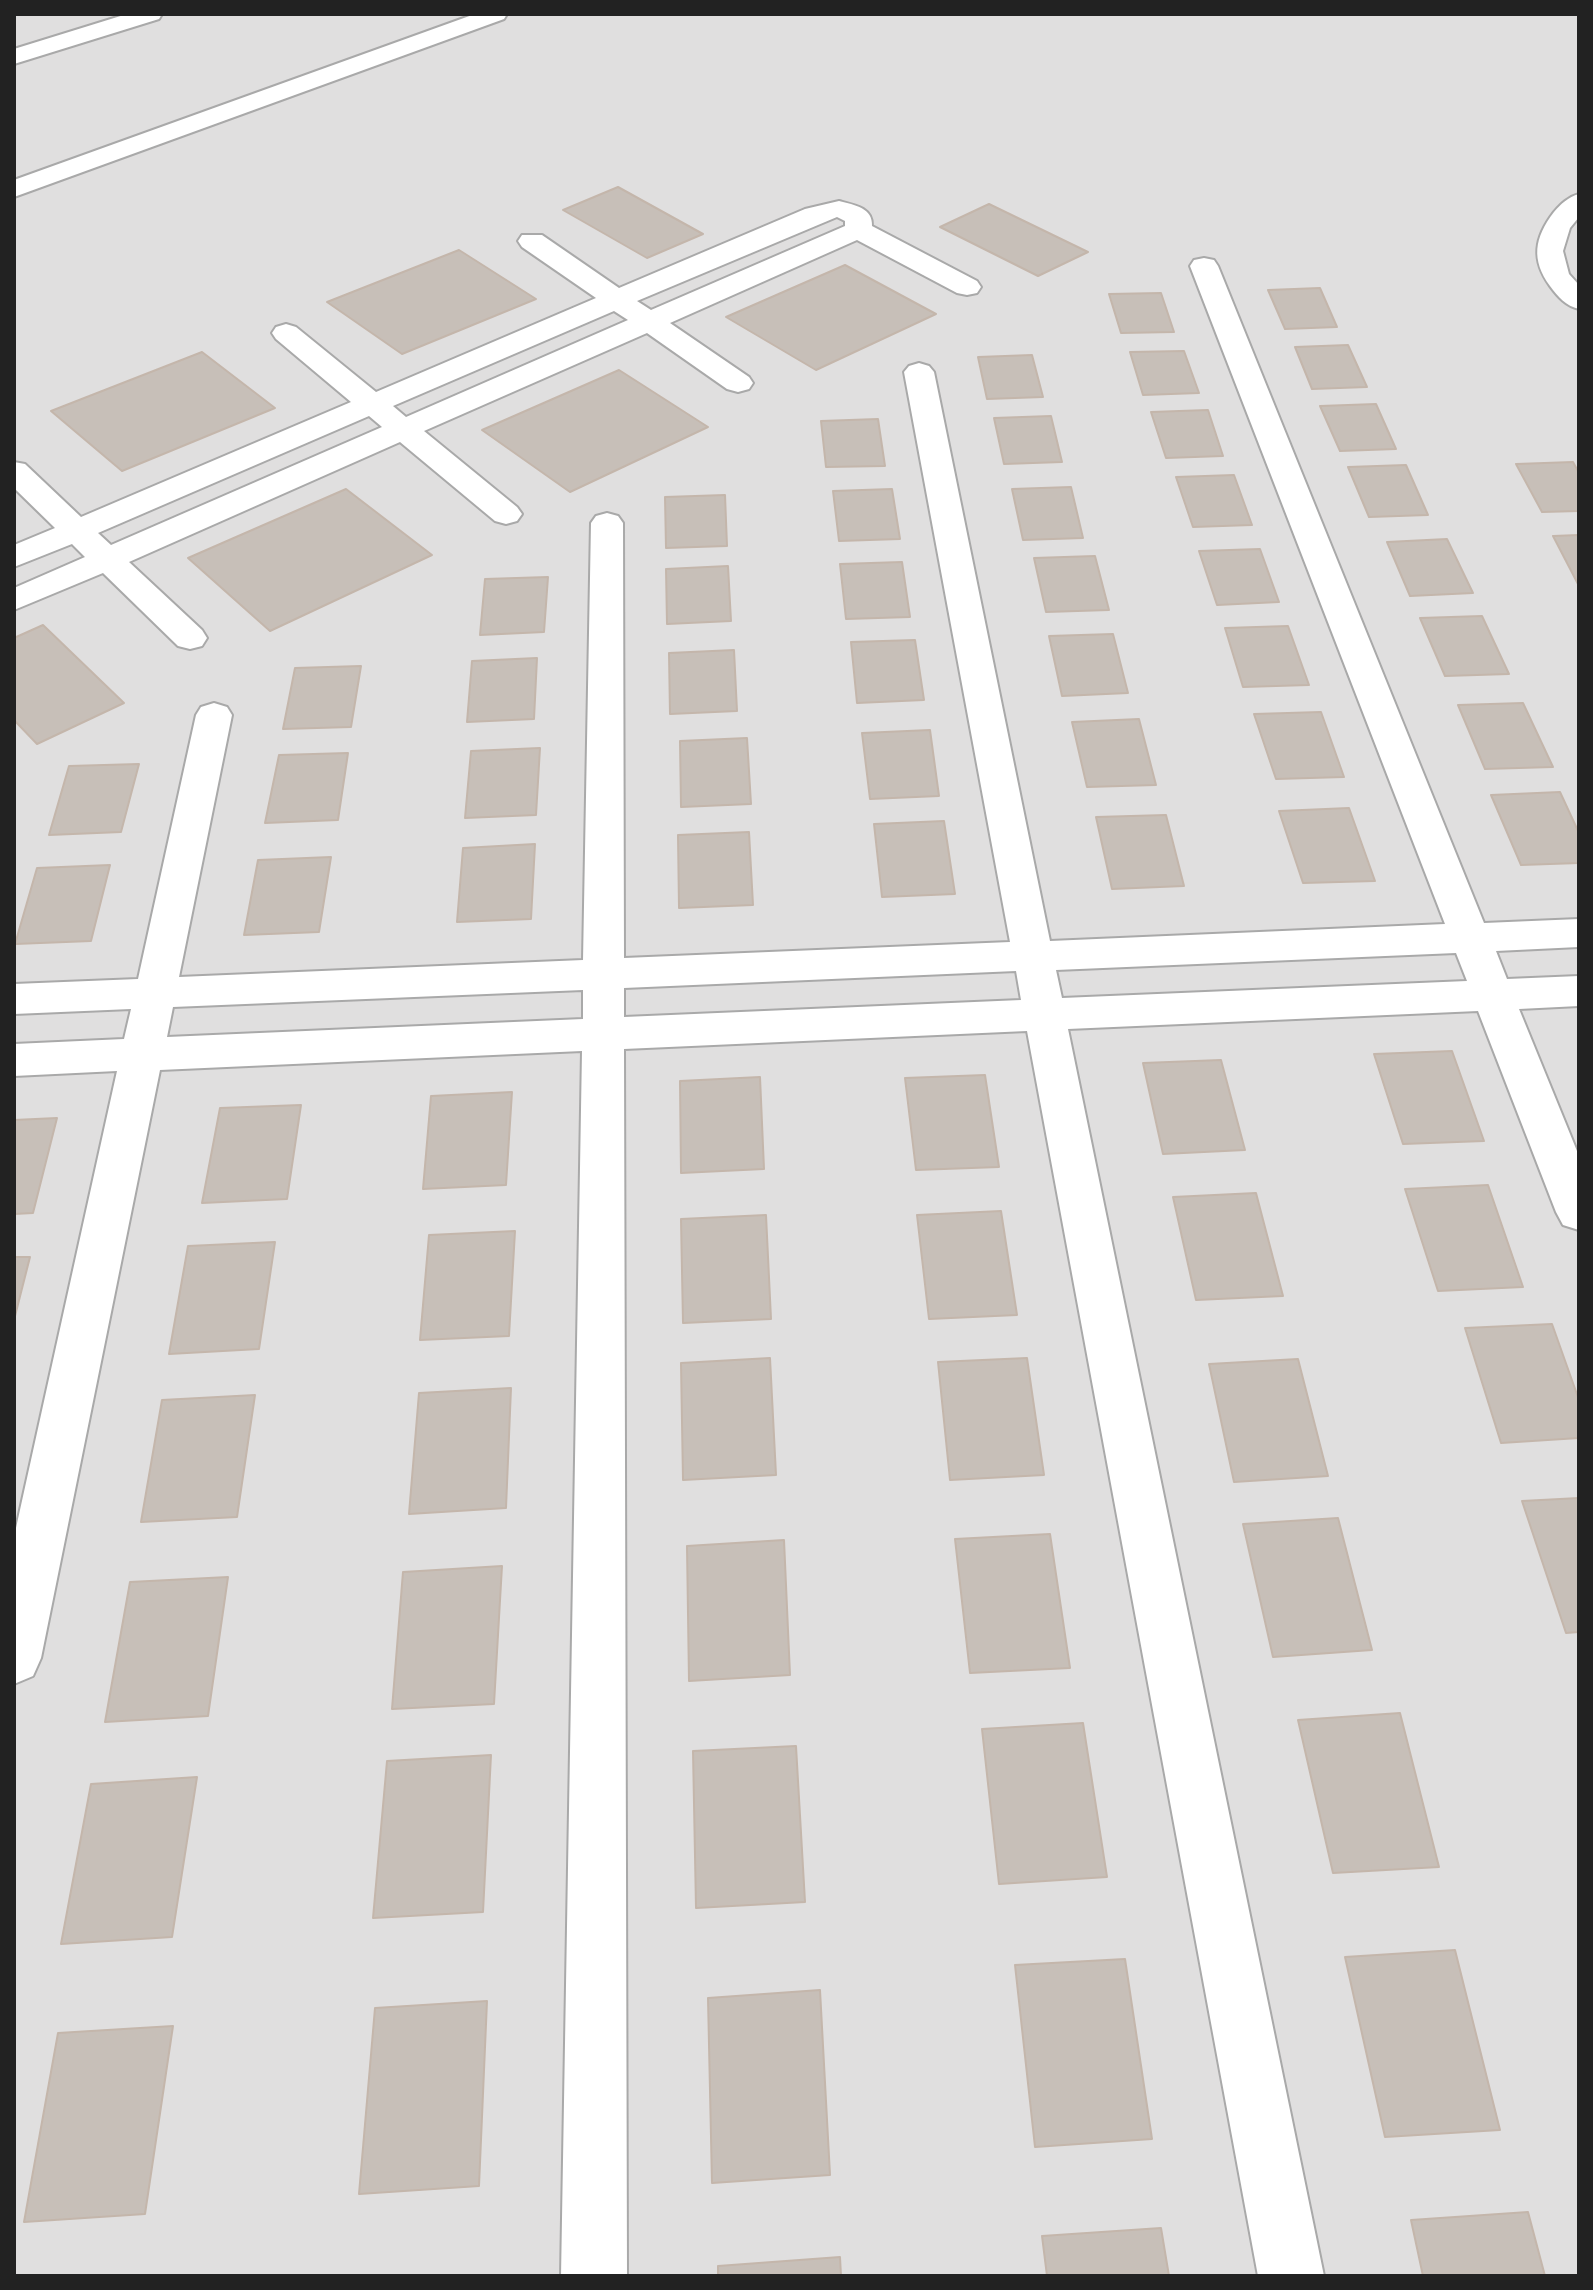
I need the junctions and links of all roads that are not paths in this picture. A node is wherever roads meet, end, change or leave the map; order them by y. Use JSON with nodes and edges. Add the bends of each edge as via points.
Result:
{"nodes":[{"id":1,"x":151,"y":14,"type":"edge"},
{"id":2,"x":496,"y":14,"type":"edge"},
{"id":3,"x":14,"y":57,"type":"edge"},
{"id":4,"x":14,"y":189,"type":"edge"},
{"id":5,"x":1579,"y":202,"type":"edge"},
{"id":6,"x":858,"y":230,"type":"junction"},
{"id":7,"x":532,"y":241,"type":"dead end"},
{"id":8,"x":1204,"y":266,"type":"dead end"},
{"id":9,"x":967,"y":287,"type":"dead end"},
{"id":10,"x":617,"y":299,"type":"junction"},
{"id":11,"x":1579,"y":301,"type":"edge"},
{"id":12,"x":649,"y":321,"type":"junction"},
{"id":13,"x":286,"y":333,"type":"dead end"},
{"id":14,"x":919,"y":372,"type":"dead end"},
{"id":15,"x":738,"y":383,"type":"dead end"},
{"id":16,"x":373,"y":404,"type":"junction"},
{"id":17,"x":404,"y":429,"type":"junction"},
{"id":18,"x":14,"y":471,"type":"edge"},
{"id":19,"x":506,"y":514,"type":"dead end"},
{"id":20,"x":607,"y":523,"type":"dead end"},
{"id":21,"x":76,"y":530,"type":"junction"},
{"id":22,"x":14,"y":557,"type":"edge"},
{"id":23,"x":107,"y":559,"type":"junction"},
{"id":24,"x":14,"y":600,"type":"edge"},
{"id":25,"x":190,"y":638,"type":"dead end"},
{"id":26,"x":214,"y":715,"type":"dead end"},
{"id":27,"x":1579,"y":933,"type":"edge"},
{"id":28,"x":1471,"y":937,"type":"junction"},
{"id":29,"x":1033,"y":955,"type":"junction"},
{"id":30,"x":604,"y":974,"type":"junction"},
{"id":31,"x":1579,"y":991,"type":"edge"},
{"id":32,"x":154,"y":993,"type":"junction"},
{"id":33,"x":1493,"y":995,"type":"junction"},
{"id":34,"x":14,"y":999,"type":"edge"},
{"id":35,"x":1044,"y":1015,"type":"junction"},
{"id":36,"x":603,"y":1033,"type":"junction"},
{"id":37,"x":142,"y":1054,"type":"junction"},
{"id":38,"x":14,"y":1060,"type":"edge"},
{"id":39,"x":1579,"y":1212,"type":"edge"},
{"id":40,"x":14,"y":1658,"type":"edge"},
{"id":41,"x":594,"y":2276,"type":"edge"},
{"id":42,"x":1291,"y":2276,"type":"edge"}],
"edges":[{"from":1,"to":3,"type":"street"},
{"from":2,"to":4,"type":"street"},
{"from":5,"to":11,"type":"street","via":[[1548,239],[1551,264]]},
{"from":6,"to":9,"type":"street"},
{"from":6,"to":10,"type":"street","via":[[859,217],[839,209],[814,215]]},
{"from":6,"to":12,"type":"street"},
{"from":7,"to":10,"type":"street"},
{"from":8,"to":28,"type":"street"},
{"from":10,"to":12,"type":"street"},
{"from":10,"to":16,"type":"street"},
{"from":12,"to":15,"type":"street"},
{"from":12,"to":17,"type":"street"},
{"from":13,"to":16,"type":"street"},
{"from":14,"to":29,"type":"street"},
{"from":16,"to":17,"type":"street"},
{"from":16,"to":21,"type":"street"},
{"from":17,"to":19,"type":"street"},
{"from":17,"to":23,"type":"street"},
{"from":18,"to":21,"type":"street"},
{"from":20,"to":30,"type":"street"},
{"from":21,"to":22,"type":"street"},
{"from":21,"to":23,"type":"street"},
{"from":23,"to":24,"type":"street"},
{"from":23,"to":25,"type":"street"},
{"from":26,"to":32,"type":"street"},
{"from":27,"to":28,"type":"street"},
{"from":28,"to":29,"type":"street"},
{"from":28,"to":33,"type":"street"},
{"from":29,"to":30,"type":"street"},
{"from":29,"to":35,"type":"street"},
{"from":30,"to":32,"type":"street"},
{"from":30,"to":36,"type":"street"},
{"from":31,"to":33,"type":"street"},
{"from":32,"to":34,"type":"street"},
{"from":32,"to":37,"type":"street"},
{"from":33,"to":35,"type":"street"},
{"from":33,"to":39,"type":"street"},
{"from":35,"to":36,"type":"street"},
{"from":35,"to":42,"type":"street"},
{"from":36,"to":37,"type":"street"},
{"from":36,"to":41,"type":"street"},
{"from":37,"to":38,"type":"street"},
{"from":37,"to":40,"type":"street"}]}
